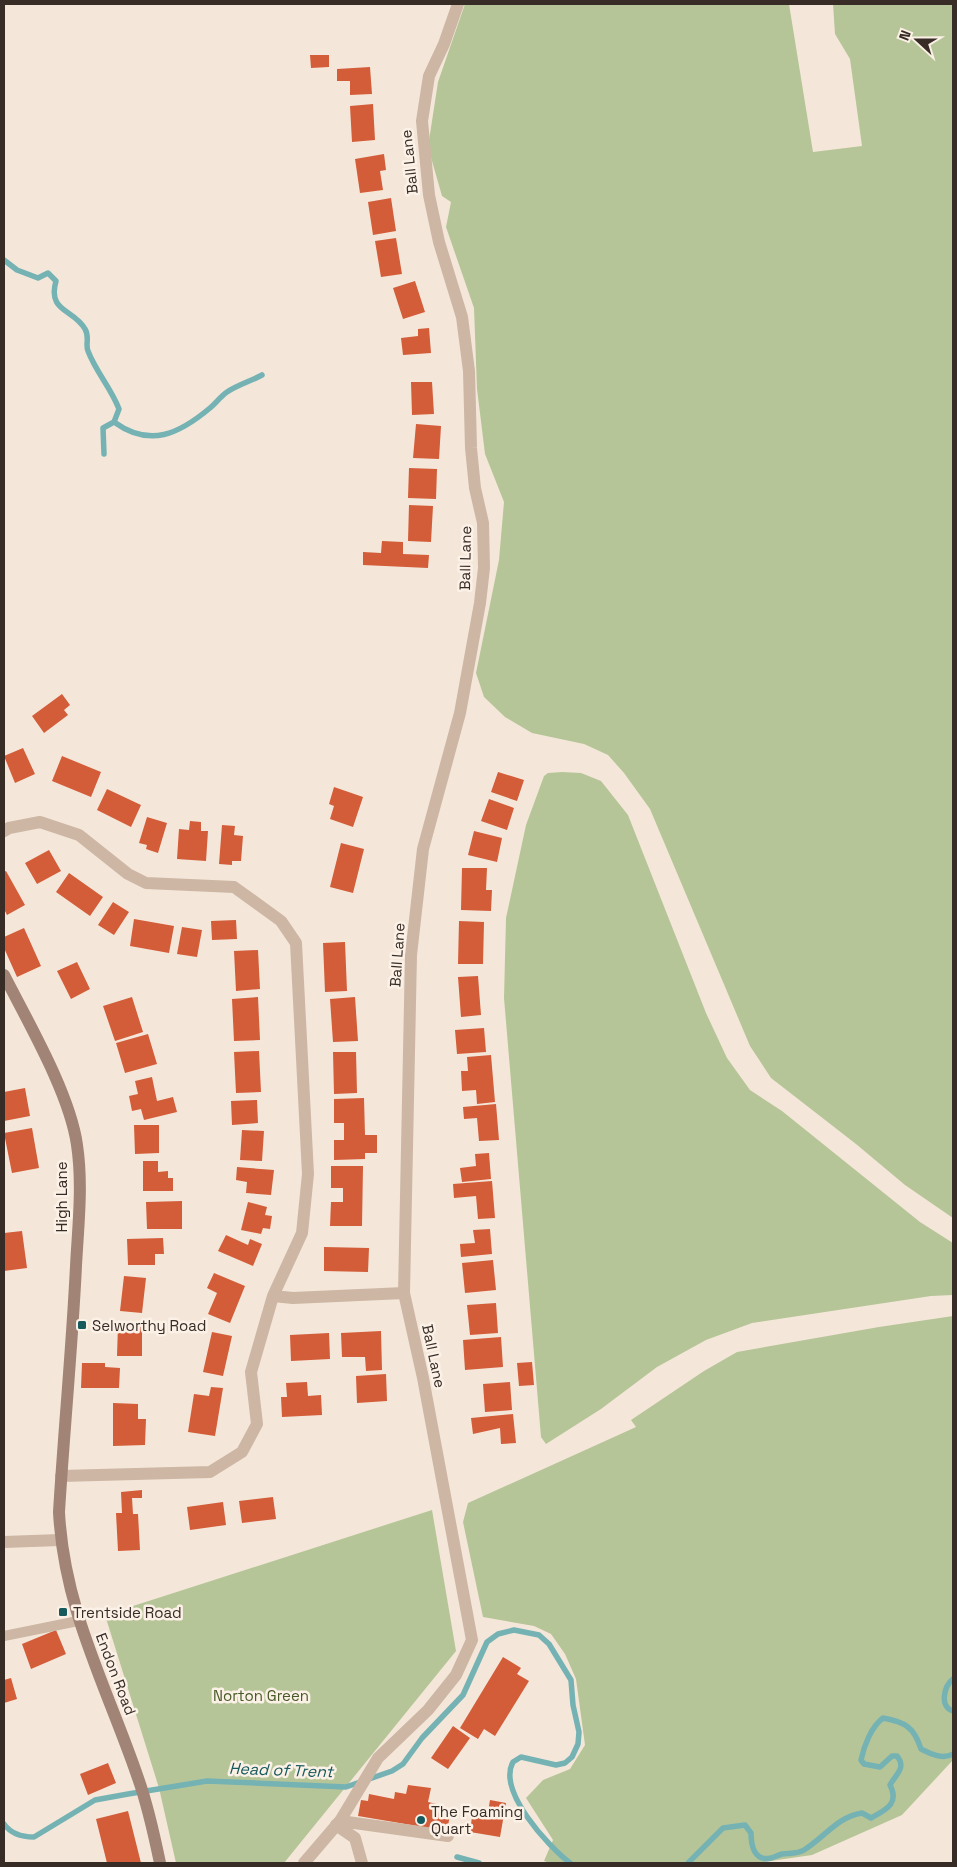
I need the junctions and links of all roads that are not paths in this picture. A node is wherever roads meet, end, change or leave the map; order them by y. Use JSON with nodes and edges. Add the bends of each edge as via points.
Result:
{"nodes":[{"id":1,"x":458,"y":4,"type":"edge"},
{"id":2,"x":4,"y":831,"type":"edge"},
{"id":3,"x":4,"y":975,"type":"edge"},
{"id":4,"x":404,"y":1293,"type":"junction"},
{"id":5,"x":273,"y":1296,"type":"junction"},
{"id":6,"x":66,"y":1433,"type":"joint"},
{"id":7,"x":61,"y":1476,"type":"junction"},
{"id":8,"x":60,"y":1540,"type":"junction"},
{"id":9,"x":4,"y":1542,"type":"edge"},
{"id":10,"x":78,"y":1621,"type":"junction"},
{"id":11,"x":4,"y":1636,"type":"edge"},
{"id":12,"x":338,"y":1823,"type":"junction"},
{"id":13,"x":448,"y":1836,"type":"dead end"},
{"id":14,"x":160,"y":1863,"type":"edge"},
{"id":15,"x":304,"y":1863,"type":"edge"},
{"id":16,"x":362,"y":1863,"type":"edge"}],
"edges":[{"from":1,"to":4,"type":"street","name":"Ball Lane","via":[[429,76],[422,120],[429,195],[439,242],[462,317],[469,371],[474,480],[483,523],[484,568],[460,713],[424,849],[411,955]]},
{"from":2,"to":5,"type":"street","via":[[40,822],[79,834],[128,874],[146,883],[234,888],[282,921],[296,943],[308,1174],[302,1233]]},
{"from":3,"to":6,"type":"main road","name":"High Lane","via":[[53,1075],[77,1144],[80,1198]]},
{"from":4,"to":5,"type":"street"},
{"from":4,"to":12,"type":"street","name":"Ball Lane","via":[[472,1640],[456,1675],[428,1710],[378,1758]]},
{"from":5,"to":7,"type":"street","via":[[251,1372],[257,1424],[242,1452],[210,1472]]},
{"from":6,"to":7,"type":"main road","name":"Endon Road"},
{"from":7,"to":8,"type":"main road","name":"Endon Road"},
{"from":8,"to":9,"type":"street"},
{"from":8,"to":10,"type":"main road","name":"Endon Road"},
{"from":10,"to":11,"type":"lane"},
{"from":10,"to":14,"type":"main road","name":"Endon Road","via":[[138,1777]]},
{"from":12,"to":13,"type":"street"},
{"from":12,"to":15,"type":"street","name":"Ball Lane"},
{"from":12,"to":16,"type":"street","via":[[355,1838]]}]}
